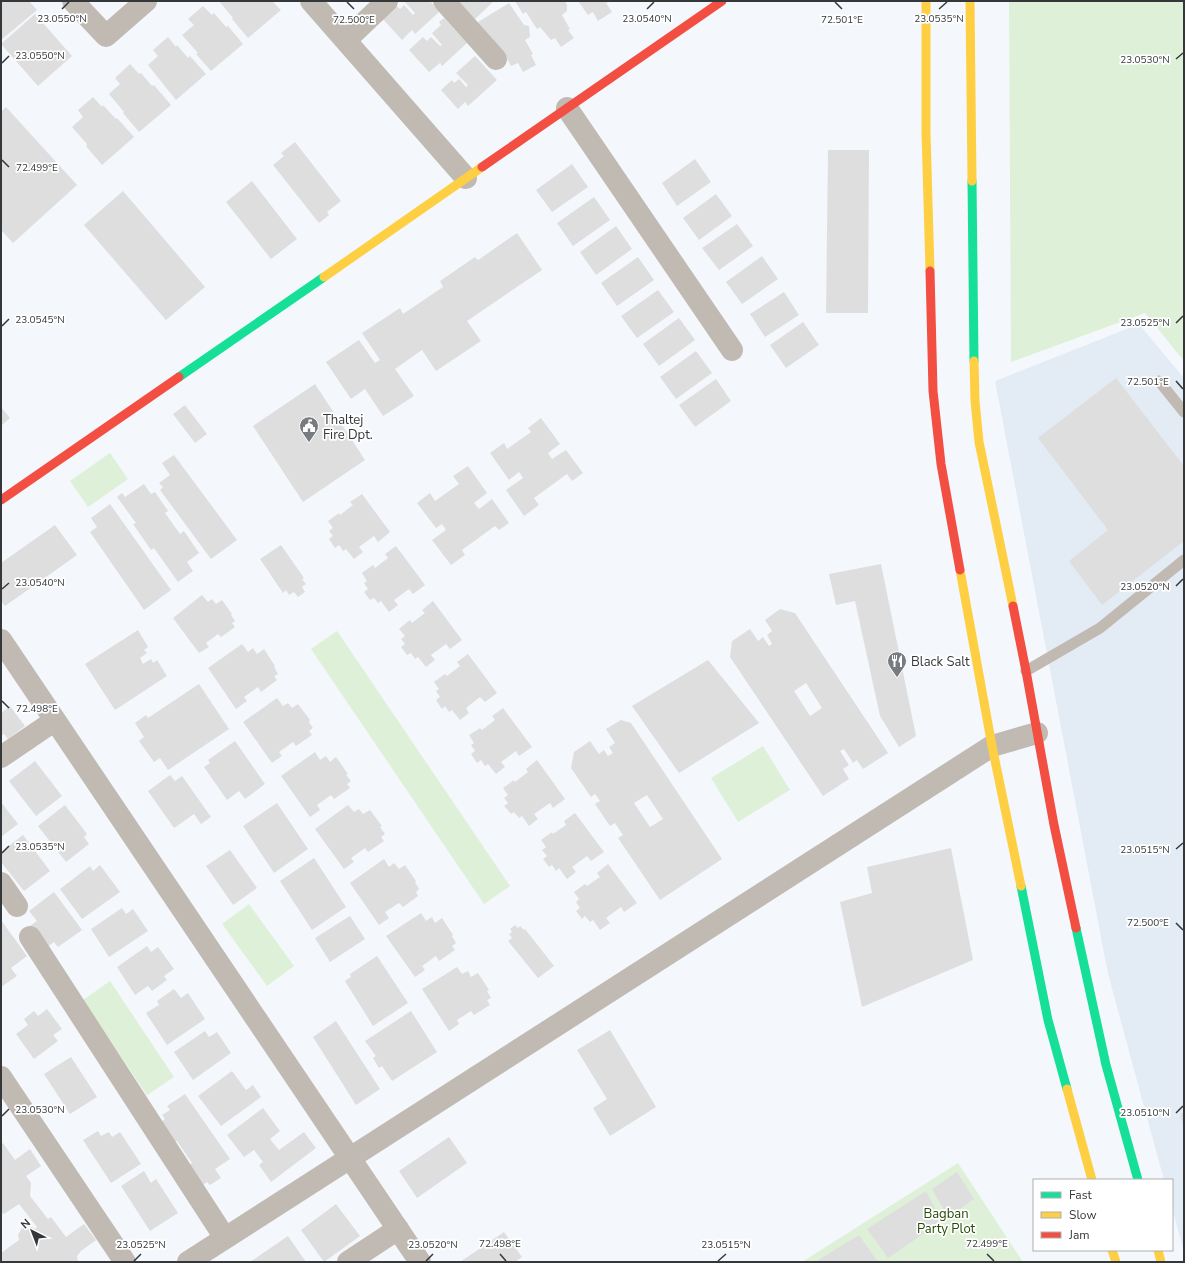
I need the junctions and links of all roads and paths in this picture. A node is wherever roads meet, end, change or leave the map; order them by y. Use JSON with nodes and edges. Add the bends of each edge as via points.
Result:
{"nodes":[{"id":1,"x":73,"y":1,"type":"edge"},
{"id":2,"x":146,"y":1,"type":"edge"},
{"id":3,"x":311,"y":1,"type":"edge"},
{"id":4,"x":387,"y":1,"type":"edge"},
{"id":5,"x":444,"y":1,"type":"edge"},
{"id":6,"x":722,"y":1,"type":"edge"},
{"id":7,"x":926,"y":1,"type":"edge"},
{"id":8,"x":970,"y":1,"type":"edge"},
{"id":9,"x":346,"y":40,"type":"junction"},
{"id":10,"x":496,"y":59,"type":"dead end"},
{"id":11,"x":567,"y":108,"type":"junction"},
{"id":12,"x":466,"y":178,"type":"junction"},
{"id":13,"x":732,"y":350,"type":"dead end"},
{"id":14,"x":1160,"y":382,"type":"dead end"},
{"id":15,"x":1184,"y":412,"type":"edge"},
{"id":16,"x":1,"y":500,"type":"edge"},
{"id":17,"x":1184,"y":560,"type":"edge"},
{"id":18,"x":1,"y":640,"type":"edge"},
{"id":19,"x":1026,"y":672,"type":"junction"},
{"id":20,"x":54,"y":721,"type":"junction"},
{"id":21,"x":1037,"y":733,"type":"junction"},
{"id":22,"x":992,"y":746,"type":"junction"},
{"id":23,"x":1,"y":757,"type":"edge"},
{"id":24,"x":1,"y":883,"type":"edge"},
{"id":25,"x":17,"y":906,"type":"dead end"},
{"id":26,"x":30,"y":937,"type":"dead end"},
{"id":27,"x":1,"y":1076,"type":"edge"},
{"id":28,"x":349,"y":1158,"type":"junction"},
{"id":29,"x":1092,"y":1179,"type":"edge"},
{"id":30,"x":1138,"y":1179,"type":"edge"},
{"id":31,"x":398,"y":1229,"type":"junction"},
{"id":32,"x":225,"y":1238,"type":"junction"},
{"id":33,"x":1112,"y":1251,"type":"edge"},
{"id":34,"x":1158,"y":1251,"type":"edge"},
{"id":35,"x":125,"y":1262,"type":"edge"},
{"id":36,"x":188,"y":1262,"type":"edge"},
{"id":37,"x":348,"y":1262,"type":"edge"},
{"id":38,"x":420,"y":1262,"type":"edge"},
{"id":39,"x":1116,"y":1262,"type":"edge"},
{"id":40,"x":1161,"y":1262,"type":"edge"}],
"edges":[{"from":1,"to":2,"type":"street","via":[[106,36]]},
{"from":3,"to":9,"type":"street"},
{"from":4,"to":9,"type":"street"},
{"from":5,"to":10,"type":"street"},
{"from":6,"to":11,"type":"main road"},
{"from":7,"to":22,"type":"main road","via":[[926,133],[933,391],[941,464]]},
{"from":8,"to":19,"type":"main road","via":[[975,401],[979,442]]},
{"from":9,"to":12,"type":"street"},
{"from":11,"to":12,"type":"main road"},
{"from":11,"to":13,"type":"street"},
{"from":12,"to":16,"type":"main road"},
{"from":14,"to":15,"type":"lane"},
{"from":17,"to":19,"type":"lane","via":[[1100,628]]},
{"from":18,"to":20,"type":"street"},
{"from":19,"to":21,"type":"main road"},
{"from":20,"to":23,"type":"street"},
{"from":20,"to":28,"type":"street"},
{"from":21,"to":22,"type":"street"},
{"from":21,"to":30,"type":"main road","via":[[1106,1065]]},
{"from":22,"to":28,"type":"street"},
{"from":22,"to":29,"type":"main road","via":[[1048,1020]]},
{"from":24,"to":25,"type":"street"},
{"from":26,"to":32,"type":"street"},
{"from":27,"to":35,"type":"street"},
{"from":28,"to":31,"type":"street"},
{"from":28,"to":32,"type":"street"},
{"from":31,"to":37,"type":"street"},
{"from":31,"to":38,"type":"street"},
{"from":32,"to":36,"type":"street"},
{"from":33,"to":39,"type":"main road"},
{"from":34,"to":40,"type":"main road"}]}
